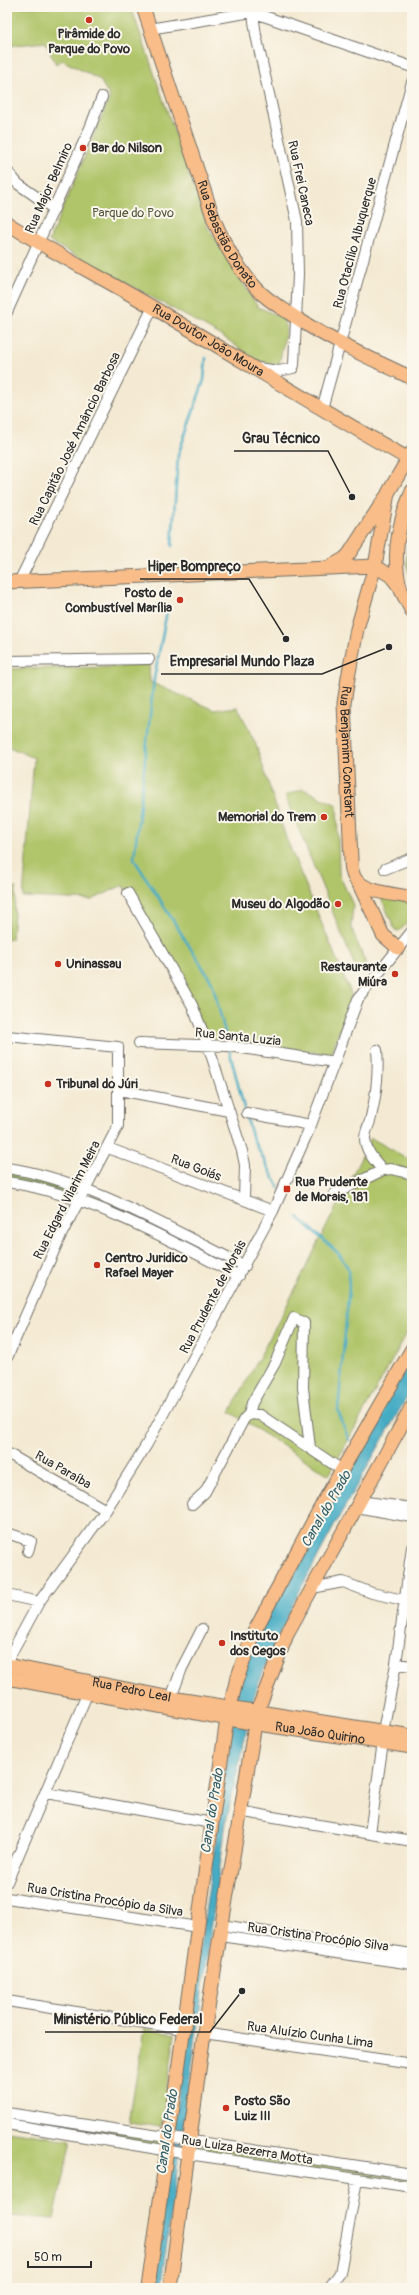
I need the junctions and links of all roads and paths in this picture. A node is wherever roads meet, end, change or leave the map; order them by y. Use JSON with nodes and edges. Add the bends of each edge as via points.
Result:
{"nodes":[{"id":1,"x":142,"y":7,"type":"edge"},
{"id":2,"x":252,"y":10,"type":"edge"},
{"id":3,"x":149,"y":29,"type":"junction"},
{"id":4,"x":412,"y":66,"type":"edge"},
{"id":5,"x":412,"y":82,"type":"edge"},
{"id":6,"x":102,"y":97,"type":"dead end"},
{"id":7,"x":7,"y":171,"type":"edge"},
{"id":8,"x":54,"y":209,"type":"junction"},
{"id":9,"x":7,"y":223,"type":"edge"},
{"id":10,"x":38,"y":243,"type":"junction"},
{"id":11,"x":153,"y":307,"type":"junction"},
{"id":12,"x":7,"y":312,"type":"edge"},
{"id":13,"x":297,"y":318,"type":"junction"},
{"id":14,"x":341,"y":345,"type":"junction"},
{"id":15,"x":248,"y":364,"type":"junction"},
{"id":16,"x":412,"y":378,"type":"edge"},
{"id":17,"x":322,"y":409,"type":"junction"},
{"id":18,"x":410,"y":456,"type":"edge"},
{"id":19,"x":412,"y":491,"type":"edge"},
{"id":20,"x":388,"y":493,"type":"junction"},
{"id":21,"x":375,"y":566,"type":"junction"},
{"id":22,"x":328,"y":567,"type":"junction"},
{"id":23,"x":13,"y":582,"type":"edge"},
{"id":24,"x":401,"y":590,"type":"junction"},
{"id":25,"x":412,"y":612,"type":"edge"},
{"id":26,"x":149,"y":660,"type":"dead end"},
{"id":27,"x":7,"y":661,"type":"edge"},
{"id":28,"x":412,"y":858,"type":"edge"},
{"id":29,"x":384,"y":869,"type":"dead end"},
{"id":30,"x":358,"y":882,"type":"junction"},
{"id":31,"x":412,"y":891,"type":"edge"},
{"id":32,"x":389,"y":892,"type":"junction"},
{"id":33,"x":128,"y":893,"type":"dead end"},
{"id":34,"x":412,"y":898,"type":"edge"},
{"id":35,"x":412,"y":931,"type":"edge"},
{"id":36,"x":398,"y":948,"type":"junction"},
{"id":37,"x":7,"y":1036,"type":"edge"},
{"id":38,"x":139,"y":1043,"type":"dead end"},
{"id":39,"x":212,"y":1045,"type":"junction"},
{"id":40,"x":377,"y":1050,"type":"dead end"},
{"id":41,"x":335,"y":1062,"type":"junction"},
{"id":42,"x":119,"y":1090,"type":"junction"},
{"id":43,"x":229,"y":1112,"type":"junction"},
{"id":44,"x":247,"y":1113,"type":"dead end"},
{"id":45,"x":311,"y":1125,"type":"junction"},
{"id":46,"x":108,"y":1148,"type":"junction"},
{"id":47,"x":7,"y":1168,"type":"edge"},
{"id":48,"x":383,"y":1170,"type":"junction"},
{"id":49,"x":412,"y":1174,"type":"edge"},
{"id":50,"x":7,"y":1182,"type":"edge"},
{"id":51,"x":86,"y":1190,"type":"junction"},
{"id":52,"x":334,"y":1194,"type":"dead end"},
{"id":53,"x":244,"y":1200,"type":"junction"},
{"id":54,"x":80,"y":1202,"type":"junction"},
{"id":55,"x":274,"y":1211,"type":"junction"},
{"id":56,"x":245,"y":1266,"type":"junction"},
{"id":57,"x":239,"y":1276,"type":"junction"},
{"id":58,"x":412,"y":1349,"type":"edge"},
{"id":59,"x":7,"y":1358,"type":"edge"},
{"id":60,"x":412,"y":1406,"type":"edge"},
{"id":61,"x":249,"y":1414,"type":"junction"},
{"id":62,"x":407,"y":1423,"type":"edge"},
{"id":63,"x":310,"y":1448,"type":"junction"},
{"id":64,"x":7,"y":1453,"type":"edge"},
{"id":65,"x":342,"y":1470,"type":"junction"},
{"id":66,"x":192,"y":1504,"type":"dead end"},
{"id":67,"x":357,"y":1504,"type":"junction"},
{"id":68,"x":412,"y":1508,"type":"edge"},
{"id":69,"x":106,"y":1510,"type":"junction"},
{"id":70,"x":412,"y":1518,"type":"edge"},
{"id":71,"x":7,"y":1533,"type":"edge"},
{"id":72,"x":412,"y":1547,"type":"edge"},
{"id":73,"x":28,"y":1551,"type":"dead end"},
{"id":74,"x":312,"y":1588,"type":"junction"},
{"id":75,"x":7,"y":1595,"type":"edge"},
{"id":76,"x":408,"y":1601,"type":"edge"},
{"id":77,"x":39,"y":1602,"type":"junction"},
{"id":78,"x":202,"y":1629,"type":"dead end"},
{"id":79,"x":7,"y":1661,"type":"edge"},
{"id":80,"x":396,"y":1664,"type":"junction"},
{"id":81,"x":7,"y":1665,"type":"edge"},
{"id":82,"x":412,"y":1666,"type":"edge"},
{"id":83,"x":7,"y":1678,"type":"edge"},
{"id":84,"x":88,"y":1692,"type":"junction"},
{"id":85,"x":171,"y":1698,"type":"junction"},
{"id":86,"x":230,"y":1714,"type":"junction"},
{"id":87,"x":254,"y":1718,"type":"junction"},
{"id":88,"x":383,"y":1736,"type":"junction"},
{"id":89,"x":412,"y":1736,"type":"edge"},
{"id":90,"x":412,"y":1747,"type":"edge"},
{"id":91,"x":46,"y":1793,"type":"junction"},
{"id":92,"x":239,"y":1811,"type":"junction"},
{"id":93,"x":212,"y":1823,"type":"junction"},
{"id":94,"x":370,"y":1833,"type":"junction"},
{"id":95,"x":412,"y":1841,"type":"edge"},
{"id":96,"x":7,"y":1882,"type":"edge"},
{"id":97,"x":7,"y":1898,"type":"edge"},
{"id":98,"x":198,"y":1927,"type":"junction"},
{"id":99,"x":221,"y":1930,"type":"junction"},
{"id":100,"x":321,"y":1945,"type":"junction"},
{"id":101,"x":412,"y":1954,"type":"edge"},
{"id":102,"x":412,"y":1964,"type":"edge"},
{"id":103,"x":7,"y":2001,"type":"edge"},
{"id":104,"x":183,"y":2029,"type":"junction"},
{"id":105,"x":204,"y":2032,"type":"junction"},
{"id":106,"x":412,"y":2064,"type":"edge"},
{"id":107,"x":7,"y":2113,"type":"edge"},
{"id":108,"x":7,"y":2124,"type":"edge"},
{"id":109,"x":169,"y":2145,"type":"junction"},
{"id":110,"x":186,"y":2148,"type":"junction"},
{"id":111,"x":368,"y":2168,"type":"junction"},
{"id":112,"x":412,"y":2174,"type":"edge"},
{"id":113,"x":362,"y":2181,"type":"junction"},
{"id":114,"x":412,"y":2188,"type":"edge"},
{"id":115,"x":148,"y":2288,"type":"edge"},
{"id":116,"x":170,"y":2288,"type":"edge"},
{"id":117,"x":329,"y":2288,"type":"edge"}],
"edges":[{"from":1,"to":3,"type":"main road","name":"Rua Sebastião Donato"},
{"from":2,"to":3,"type":"street"},
{"from":2,"to":4,"type":"street"},
{"from":2,"to":13,"type":"street","name":"Rua Frei Caneca","via":[[299,230]]},
{"from":3,"to":13,"type":"main road","name":"Rua Sebastião Donato","via":[[205,196],[225,244],[257,289]]},
{"from":5,"to":14,"type":"street","name":"Rua Otacílio Albuquerque"},
{"from":6,"to":8,"type":"street","name":"Rua Major Belmiro"},
{"from":7,"to":8,"type":"street","via":[[18,184]]},
{"from":8,"to":10,"type":"street","name":"Rua Major Belmiro"},
{"from":9,"to":10,"type":"main road","name":"Rua Doutor João Moura"},
{"from":10,"to":11,"type":"main road","name":"Rua Doutor João Moura"},
{"from":10,"to":12,"type":"street","name":"Rua Major Belmiro"},
{"from":11,"to":15,"type":"main road","name":"Rua Doutor João Moura"},
{"from":11,"to":23,"type":"street","name":"Rua Capitão José Amâncio Barbosa"},
{"from":13,"to":14,"type":"main road","name":"Rua Sebastião Donato"},
{"from":13,"to":15,"type":"street","name":"Rua Frei Caneca","via":[[293,368],[272,371]]},
{"from":14,"to":16,"type":"main road","name":"Rua Sebastião Donato"},
{"from":14,"to":17,"type":"street","name":"Rua Otacílio Albuquerque"},
{"from":15,"to":17,"type":"main road","name":"Rua Doutor João Moura"},
{"from":17,"to":18,"type":"main road","name":"Rua Doutor João Moura"},
{"from":18,"to":20,"type":"main road"},
{"from":19,"to":24,"type":"main road","via":[[400,523],[397,541]]},
{"from":20,"to":21,"type":"main road","name":"Rua Benjamim Constant"},
{"from":20,"to":22,"type":"main road","via":[[349,554],[344,560]]},
{"from":21,"to":22,"type":"main road"},
{"from":21,"to":24,"type":"main road","via":[[391,576]]},
{"from":21,"to":30,"type":"main road","name":"Rua Benjamim Constant","via":[[357,629],[344,703],[351,859]]},
{"from":22,"to":23,"type":"main road","via":[[271,572]]},
{"from":24,"to":25,"type":"main road"},
{"from":26,"to":27,"type":"street"},
{"from":28,"to":29,"type":"street"},
{"from":30,"to":32,"type":"main road"},
{"from":30,"to":36,"type":"main road","name":"Rua Benjamim Constant","via":[[382,935]]},
{"from":31,"to":32,"type":"main road"},
{"from":32,"to":34,"type":"main road"},
{"from":33,"to":39,"type":"street"},
{"from":35,"to":36,"type":"street","name":"Rua Prudente de Morais"},
{"from":36,"to":41,"type":"street","name":"Rua Prudente de Morais","via":[[358,999]]},
{"from":37,"to":42,"type":"street","name":"Rua Edgard Vilarim Meira","via":[[118,1047]]},
{"from":38,"to":39,"type":"street","name":"Rua Santa Luzia"},
{"from":39,"to":41,"type":"street","name":"Rua Santa Luzia"},
{"from":39,"to":43,"type":"street"},
{"from":40,"to":48,"type":"street","via":[[375,1090],[365,1138],[370,1154]]},
{"from":41,"to":45,"type":"street","name":"Rua Prudente de Morais"},
{"from":42,"to":43,"type":"street"},
{"from":42,"to":46,"type":"street","name":"Rua Edgard Vilarim Meira","via":[[118,1126]]},
{"from":43,"to":53,"type":"street","via":[[245,1165]]},
{"from":44,"to":45,"type":"street"},
{"from":45,"to":55,"type":"street","name":"Rua Prudente de Morais"},
{"from":46,"to":51,"type":"street","name":"Rua Edgard Vilarim Meira"},
{"from":46,"to":53,"type":"street","name":"Rua Goiás"},
{"from":47,"to":51,"type":"street","via":[[42,1175]]},
{"from":48,"to":49,"type":"street","via":[[391,1169]]},
{"from":48,"to":52,"type":"street"},
{"from":50,"to":54,"type":"street"},
{"from":51,"to":54,"type":"street","name":"Rua Edgard Vilarim Meira"},
{"from":51,"to":56,"type":"street"},
{"from":53,"to":55,"type":"street","name":"Rua Goiás"},
{"from":54,"to":57,"type":"street","via":[[160,1237]]},
{"from":54,"to":59,"type":"street","name":"Rua Edgard Vilarim Meira","via":[[52,1255]]},
{"from":55,"to":56,"type":"street","name":"Rua Prudente de Morais"},
{"from":56,"to":57,"type":"street","name":"Rua Prudente de Morais"},
{"from":57,"to":69,"type":"street","name":"Rua Prudente de Morais","via":[[147,1444]]},
{"from":58,"to":65,"type":"main road"},
{"from":60,"to":62,"type":"main road"},
{"from":61,"to":63,"type":"street","via":[[260,1415]]},
{"from":61,"to":63,"type":"street","via":[[285,1342],[294,1318],[304,1323],[303,1388]]},
{"from":61,"to":66,"type":"street","via":[[205,1492]]},
{"from":62,"to":67,"type":"main road"},
{"from":63,"to":65,"type":"street"},
{"from":64,"to":69,"type":"street","name":"Rua Paraíba"},
{"from":65,"to":86,"type":"main road","via":[[253,1634],[236,1682]]},
{"from":67,"to":68,"type":"street"},
{"from":67,"to":70,"type":"street"},
{"from":67,"to":74,"type":"main road"},
{"from":69,"to":77,"type":"street","name":"Rua Prudente de Morais"},
{"from":71,"to":73,"type":"street","via":[[31,1541]]},
{"from":72,"to":76,"type":"street"},
{"from":74,"to":76,"type":"street","via":[[343,1582],[372,1593]]},
{"from":74,"to":87,"type":"main road","via":[[282,1645]]},
{"from":75,"to":77,"type":"street"},
{"from":76,"to":80,"type":"street"},
{"from":77,"to":79,"type":"street","name":"Rua Prudente de Morais"},
{"from":78,"to":85,"type":"street","via":[[182,1668]]},
{"from":80,"to":82,"type":"street"},
{"from":80,"to":88,"type":"street"},
{"from":81,"to":85,"type":"main road","name":"Rua Pedro Leal"},
{"from":83,"to":84,"type":"main road","name":"Rua Pedro Leal"},
{"from":84,"to":86,"type":"main road","name":"Rua Pedro Leal"},
{"from":84,"to":91,"type":"street"},
{"from":85,"to":86,"type":"main road","name":"Rua Pedro Leal"},
{"from":86,"to":87,"type":"main road","name":"Rua Pedro Leal"},
{"from":86,"to":93,"type":"main road"},
{"from":87,"to":88,"type":"main road","name":"Rua João Quirino"},
{"from":87,"to":92,"type":"main road"},
{"from":88,"to":89,"type":"main road","name":"Rua João Quirino"},
{"from":88,"to":90,"type":"main road","name":"Rua João Quirino"},
{"from":88,"to":94,"type":"street"},
{"from":91,"to":93,"type":"street"},
{"from":91,"to":96,"type":"street"},
{"from":92,"to":94,"type":"street"},
{"from":92,"to":99,"type":"main road"},
{"from":93,"to":98,"type":"main road"},
{"from":94,"to":95,"type":"street"},
{"from":97,"to":98,"type":"street","name":"Rua Cristina Procópio da Silva"},
{"from":98,"to":104,"type":"main road"},
{"from":99,"to":100,"type":"street","name":"Rua Cristina Procópio Silva"},
{"from":99,"to":105,"type":"main road"},
{"from":100,"to":101,"type":"street","name":"Rua Cristina Procópio Silva"},
{"from":100,"to":102,"type":"street","name":"Rua Cristina Procópio Silva"},
{"from":103,"to":104,"type":"street"},
{"from":104,"to":109,"type":"main road"},
{"from":105,"to":106,"type":"street","name":"Rua Aluízio Cunha Lima"},
{"from":105,"to":110,"type":"main road"},
{"from":107,"to":109,"type":"street","name":"Rua Luiza Bezerra Motta"},
{"from":108,"to":109,"type":"street","name":"Rua Luiza Bezerra Motta"},
{"from":109,"to":110,"type":"street","name":"Rua Luiza Bezerra Motta"},
{"from":109,"to":115,"type":"main road"},
{"from":110,"to":111,"type":"street","name":"Rua Luiza Bezerra Motta"},
{"from":110,"to":113,"type":"street","name":"Rua Luiza Bezerra Motta"},
{"from":110,"to":116,"type":"main road"},
{"from":111,"to":112,"type":"street","name":"Rua Luiza Bezerra Motta"},
{"from":111,"to":113,"type":"street"},
{"from":113,"to":114,"type":"street","name":"Rua Luiza Bezerra Motta"},
{"from":113,"to":117,"type":"street","via":[[340,2273]]}]}
